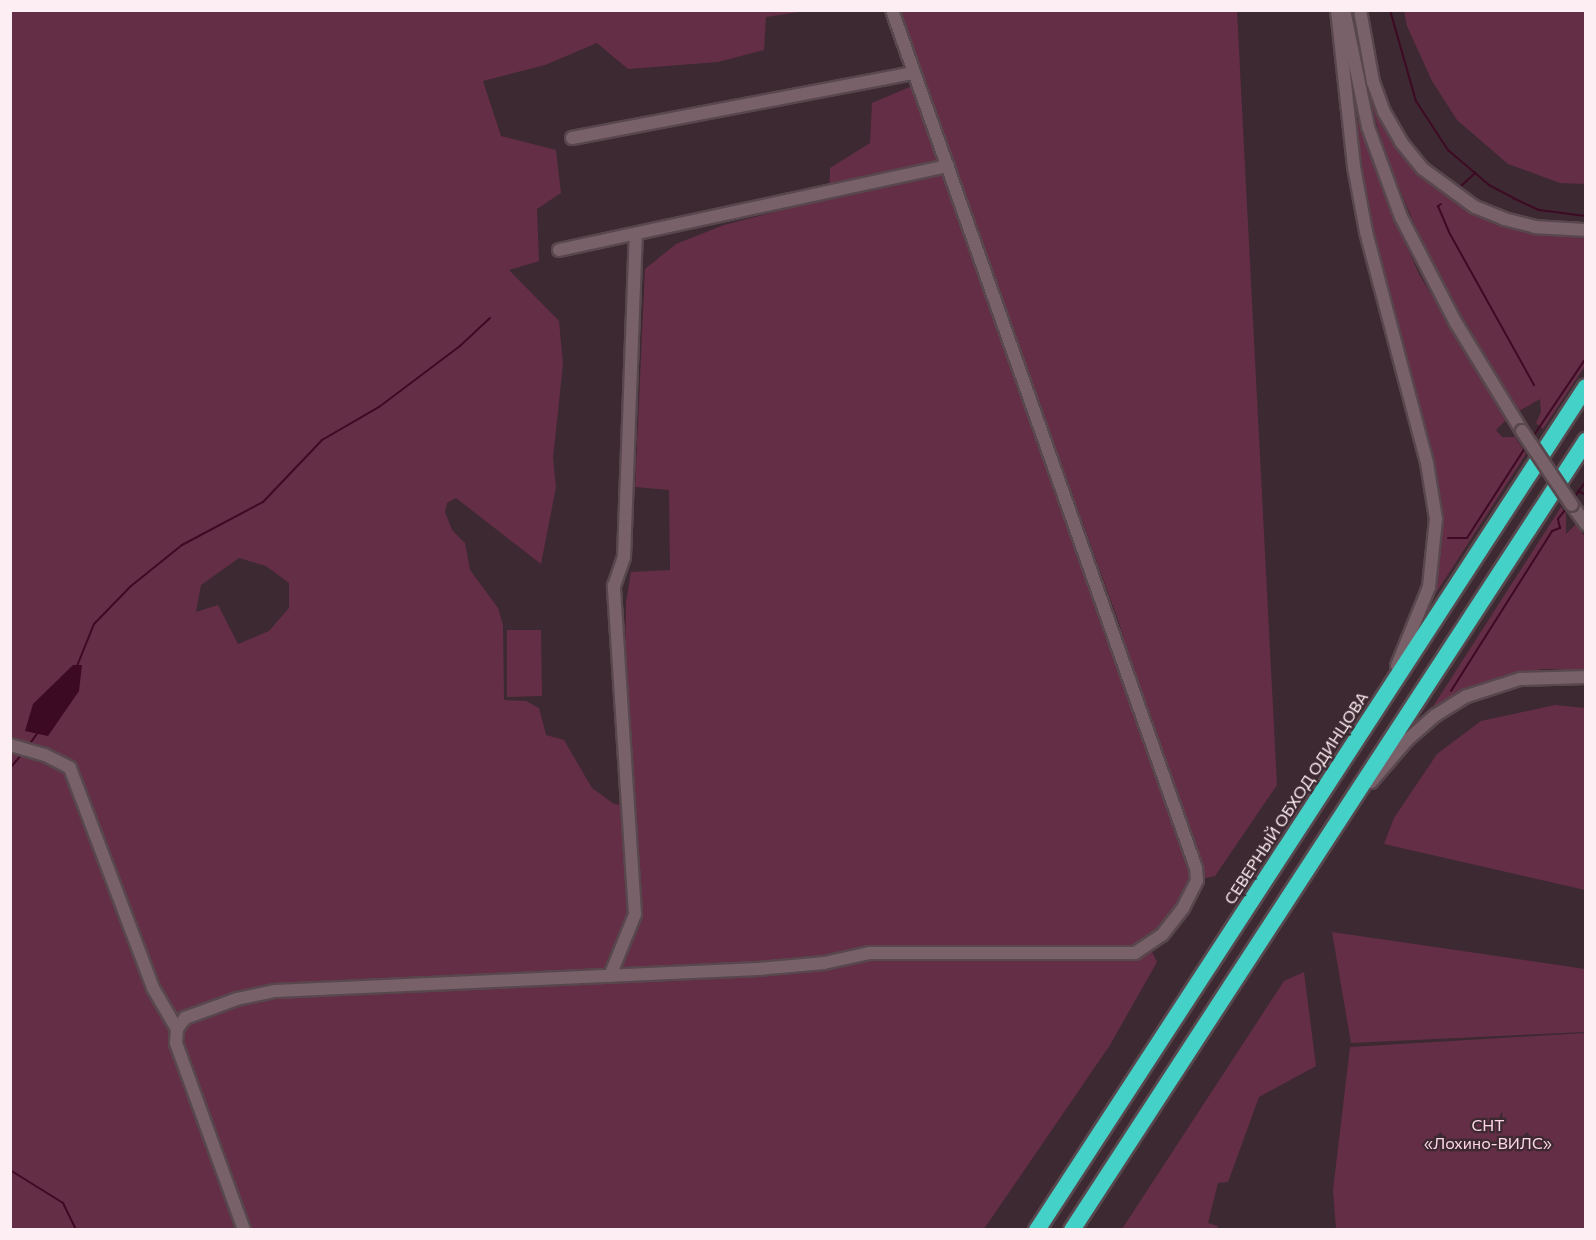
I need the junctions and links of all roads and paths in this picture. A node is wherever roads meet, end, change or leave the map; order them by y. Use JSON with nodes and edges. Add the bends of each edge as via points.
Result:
{"nodes":[{"id":1,"x":892,"y":10,"type":"edge"},
{"id":2,"x":1337,"y":10,"type":"edge"},
{"id":3,"x":1344,"y":10,"type":"edge"},
{"id":4,"x":1360,"y":10,"type":"edge"},
{"id":5,"x":914,"y":73,"type":"junction"},
{"id":6,"x":572,"y":138,"type":"dead end"},
{"id":7,"x":948,"y":166,"type":"junction"},
{"id":8,"x":1586,"y":230,"type":"edge"},
{"id":9,"x":636,"y":234,"type":"junction"},
{"id":10,"x":559,"y":250,"type":"dead end"},
{"id":11,"x":1586,"y":387,"type":"edge"},
{"id":12,"x":1586,"y":441,"type":"edge"},
{"id":13,"x":1586,"y":449,"type":"edge"},
{"id":14,"x":1563,"y":475,"type":"junction"},
{"id":15,"x":1586,"y":525,"type":"edge"},
{"id":16,"x":1586,"y":677,"type":"edge"},
{"id":17,"x":1382,"y":698,"type":"junction"},
{"id":18,"x":10,"y":745,"type":"edge"},
{"id":19,"x":1337,"y":821,"type":"junction"},
{"id":20,"x":610,"y":976,"type":"junction"},
{"id":21,"x":177,"y":1029,"type":"junction"},
{"id":22,"x":244,"y":1230,"type":"edge"},
{"id":23,"x":1037,"y":1230,"type":"edge"},
{"id":24,"x":1072,"y":1230,"type":"edge"}],
"edges":[{"from":1,"to":5,"type":"street"},
{"from":2,"to":17,"type":"street","via":[[1354,167],[1366,232],[1427,463],[1436,519],[1434,566],[1422,610]]},
{"from":3,"to":15,"type":"street","bridge":true,"via":[[1368,127],[1401,217],[1456,323]]},
{"from":4,"to":8,"type":"street","via":[[1373,82],[1384,112],[1423,169],[1475,207],[1504,219],[1535,227]]},
{"from":5,"to":6,"type":"street"},
{"from":5,"to":7,"type":"street"},
{"from":7,"to":9,"type":"street"},
{"from":7,"to":20,"type":"street","via":[[1196,868],[1197,880],[1184,908],[1162,935],[1135,953],[869,953],[824,963],[758,969]]},
{"from":9,"to":10,"type":"street"},
{"from":9,"to":20,"type":"street","via":[[624,557],[614,586],[635,914]]},
{"from":11,"to":17,"type":"highway","name":"СЕВЕРНЫЙ ОБХОД ОДИНЦОВА"},
{"from":12,"to":14,"type":"highway"},
{"from":13,"to":14,"type":"street"},
{"from":14,"to":19,"type":"highway"},
{"from":16,"to":19,"type":"street","via":[[1520,679],[1467,696],[1436,715],[1407,740]]},
{"from":17,"to":23,"type":"highway","name":"СЕВЕРНЫЙ ОБХОД ОДИНЦОВА"},
{"from":18,"to":21,"type":"street","via":[[45,755],[70,768],[153,988]]},
{"from":19,"to":24,"type":"highway"},
{"from":20,"to":21,"type":"street","via":[[275,991],[237,999],[185,1018]]},
{"from":21,"to":22,"type":"street","via":[[176,1043]]}]}
